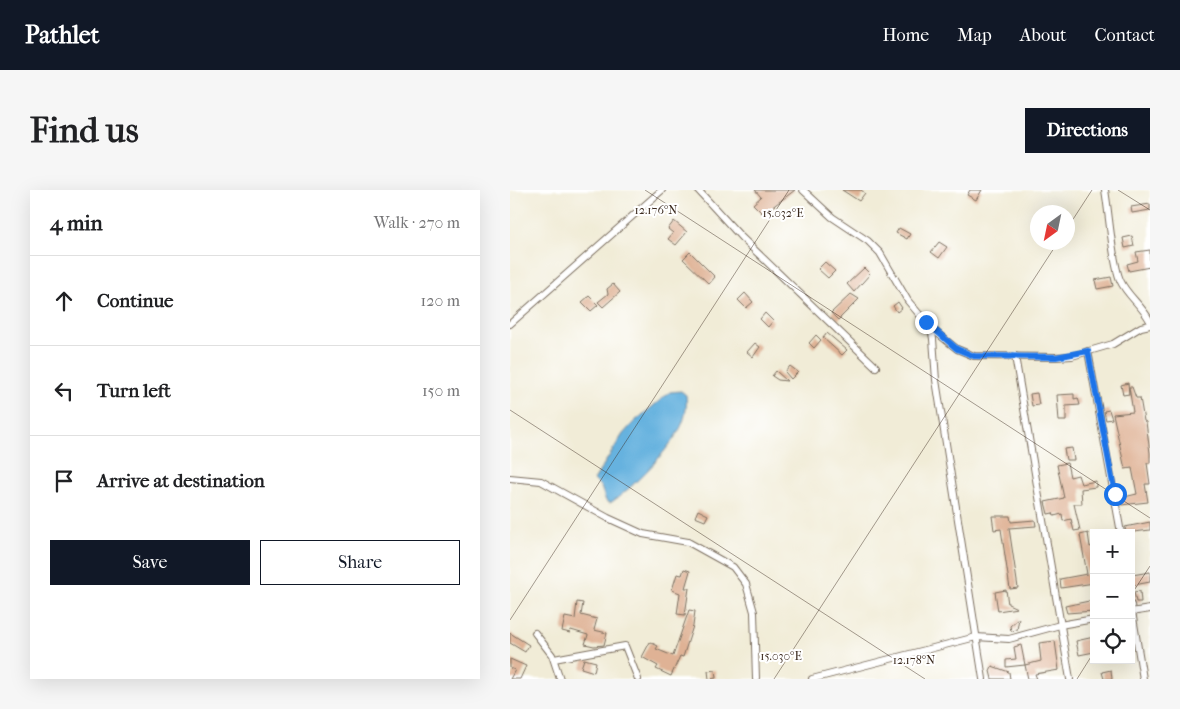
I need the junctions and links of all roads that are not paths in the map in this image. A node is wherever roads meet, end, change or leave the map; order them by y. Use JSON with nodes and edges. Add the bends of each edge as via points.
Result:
{"nodes":[{"id":1,"x":662,"y":190,"type":"edge"},
{"id":2,"x":698,"y":190,"type":"edge"},
{"id":3,"x":803,"y":190,"type":"edge"},
{"id":4,"x":1105,"y":190,"type":"edge"},
{"id":5,"x":1150,"y":321,"type":"edge"},
{"id":6,"x":510,"y":324,"type":"edge"},
{"id":7,"x":1150,"y":325,"type":"edge"},
{"id":8,"x":931,"y":328,"type":"junction"},
{"id":9,"x":1088,"y":351,"type":"junction"},
{"id":10,"x":1015,"y":356,"type":"junction"},
{"id":11,"x":876,"y":367,"type":"dead end"},
{"id":12,"x":510,"y":478,"type":"edge"},
{"id":13,"x":1120,"y":529,"type":"edge"},
{"id":14,"x":1150,"y":609,"type":"edge"},
{"id":15,"x":1135,"y":610,"type":"edge"},
{"id":16,"x":1133,"y":619,"type":"edge"},
{"id":17,"x":1090,"y":620,"type":"edge"},
{"id":18,"x":1060,"y":625,"type":"junction"},
{"id":19,"x":536,"y":633,"type":"dead end"},
{"id":20,"x":976,"y":638,"type":"junction"},
{"id":21,"x":554,"y":659,"type":"junction"},
{"id":22,"x":560,"y":679,"type":"edge"},
{"id":23,"x":638,"y":679,"type":"edge"},
{"id":24,"x":756,"y":679,"type":"edge"},
{"id":25,"x":812,"y":679,"type":"edge"},
{"id":26,"x":983,"y":679,"type":"edge"},
{"id":27,"x":1070,"y":679,"type":"edge"},
{"id":28,"x":1143,"y":679,"type":"edge"}],
"edges":[{"from":1,"to":6,"type":"street"},
{"from":2,"to":11,"type":"street"},
{"from":3,"to":8,"type":"street","via":[[832,217],[874,247],[908,301]]},
{"from":4,"to":5,"type":"street","via":[[1119,278],[1128,295]]},
{"from":7,"to":9,"type":"street","via":[[1113,344]]},
{"from":8,"to":10,"type":"street","via":[[968,355]]},
{"from":8,"to":20,"type":"street","via":[[936,380]]},
{"from":9,"to":10,"type":"street","via":[[1064,357]]},
{"from":9,"to":13,"type":"street"},
{"from":10,"to":18,"type":"street"},
{"from":12,"to":24,"type":"street","via":[[541,481],[643,534],[688,542],[733,567],[746,584],[754,612]]},
{"from":14,"to":15,"type":"street"},
{"from":16,"to":28,"type":"street"},
{"from":17,"to":18,"type":"street"},
{"from":18,"to":20,"type":"street","via":[[1009,639]]},
{"from":18,"to":27,"type":"street"},
{"from":19,"to":21,"type":"street"},
{"from":20,"to":25,"type":"street"},
{"from":20,"to":26,"type":"street"},
{"from":21,"to":22,"type":"street"},
{"from":21,"to":23,"type":"street","via":[[625,646]]}]}
